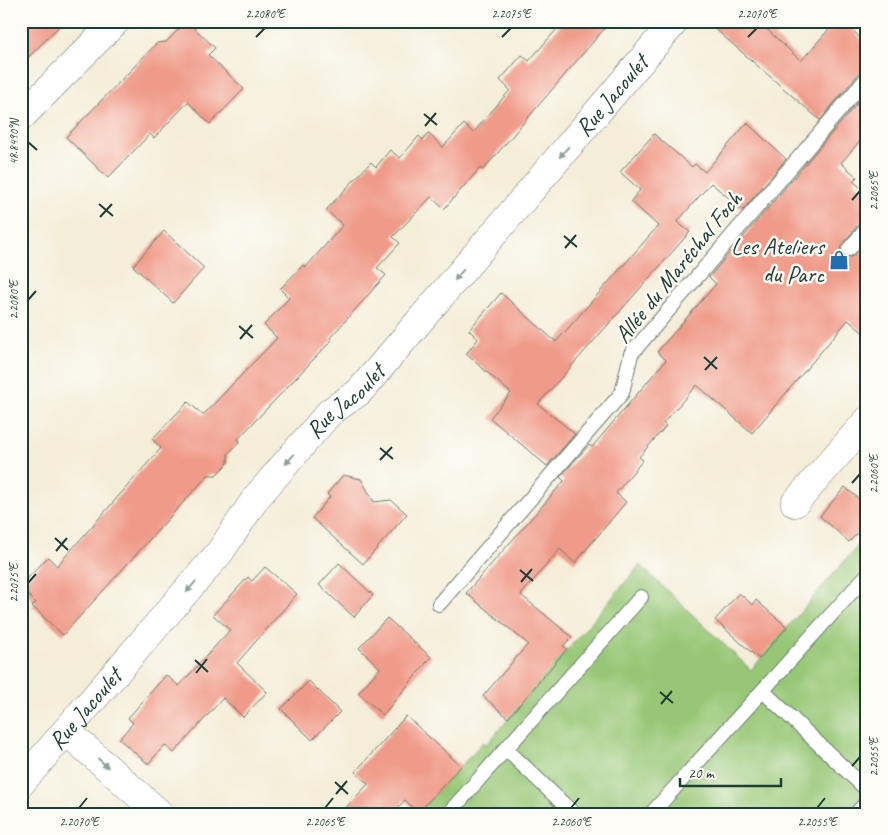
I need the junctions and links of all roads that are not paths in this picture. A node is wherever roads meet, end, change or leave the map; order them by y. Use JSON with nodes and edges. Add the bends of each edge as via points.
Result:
{"nodes":[{"id":1,"x":116,"y":21,"type":"edge"},
{"id":2,"x":675,"y":21,"type":"edge"},
{"id":3,"x":867,"y":78,"type":"edge"},
{"id":4,"x":21,"y":117,"type":"edge"},
{"id":5,"x":867,"y":228,"type":"edge"},
{"id":6,"x":849,"y":249,"type":"dead end"},
{"id":7,"x":867,"y":421,"type":"edge"},
{"id":8,"x":795,"y":503,"type":"dead end"},
{"id":9,"x":867,"y":575,"type":"edge"},
{"id":10,"x":641,"y":597,"type":"dead end"},
{"id":11,"x":439,"y":604,"type":"dead end"},
{"id":12,"x":763,"y":691,"type":"junction"},
{"id":13,"x":66,"y":731,"type":"junction"},
{"id":14,"x":506,"y":749,"type":"junction"},
{"id":15,"x":21,"y":783,"type":"edge"},
{"id":16,"x":867,"y":790,"type":"edge"},
{"id":17,"x":867,"y":802,"type":"edge"},
{"id":18,"x":160,"y":814,"type":"edge"},
{"id":19,"x":448,"y":814,"type":"edge"},
{"id":20,"x":574,"y":814,"type":"edge"},
{"id":21,"x":651,"y":814,"type":"edge"},
{"id":22,"x":856,"y":814,"type":"edge"}],
"edges":[{"from":1,"to":4,"type":"street"},
{"from":2,"to":13,"type":"street","name":"Rue Jacoulet","one_way":true,"via":[[359,392],[330,412],[256,498],[220,552]]},
{"from":3,"to":11,"type":"lane","name":"Allée du Maréchal Foch","via":[[631,354],[622,393]]},
{"from":5,"to":6,"type":"lane"},
{"from":7,"to":8,"type":"street"},
{"from":9,"to":12,"type":"lane"},
{"from":10,"to":14,"type":"lane"},
{"from":12,"to":16,"type":"lane"},
{"from":12,"to":21,"type":"lane"},
{"from":13,"to":15,"type":"street","name":"Rue Jacoulet"},
{"from":13,"to":18,"type":"street","one_way":true},
{"from":14,"to":19,"type":"lane"},
{"from":14,"to":20,"type":"lane"},
{"from":17,"to":22,"type":"lane"}]}
